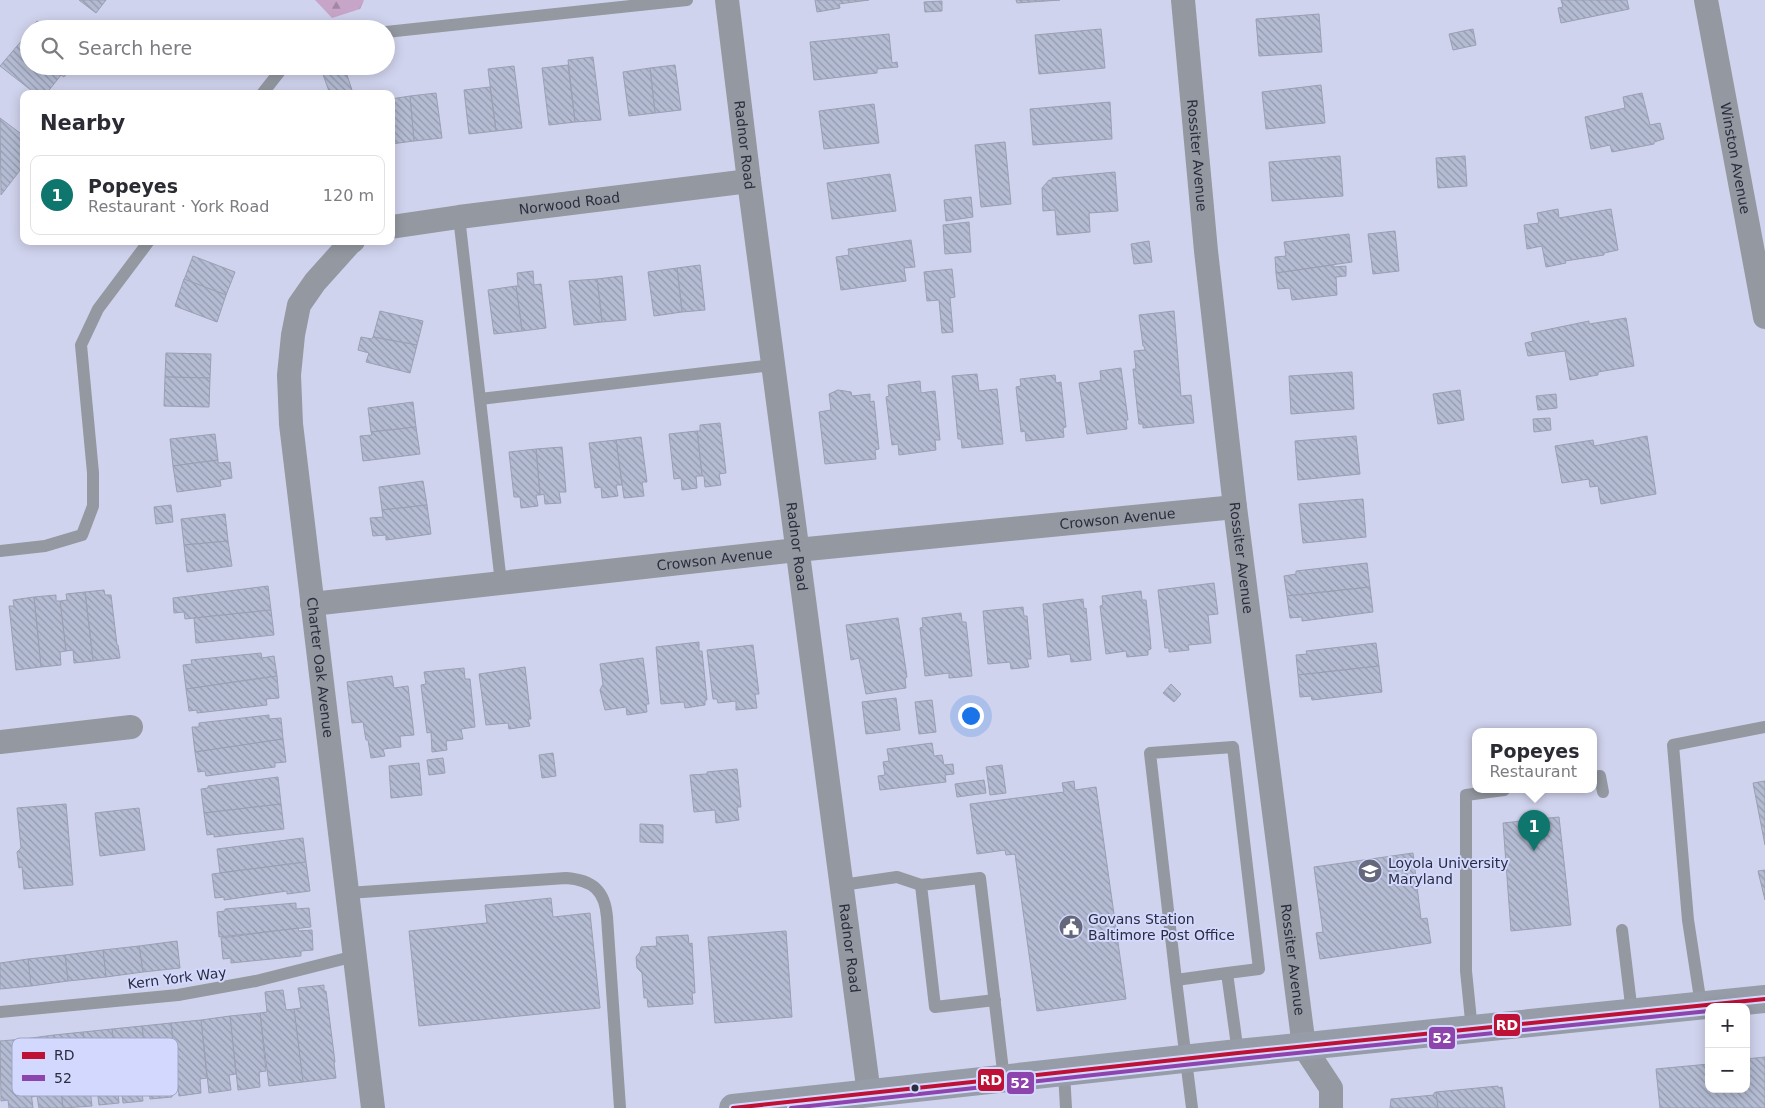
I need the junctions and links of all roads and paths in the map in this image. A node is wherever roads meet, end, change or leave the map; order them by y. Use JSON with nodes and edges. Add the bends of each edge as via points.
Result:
{"nodes":[{"id":1,"x":687,"y":0,"type":"edge"},
{"id":2,"x":727,"y":0,"type":"edge"},
{"id":3,"x":1183,"y":0,"type":"edge"},
{"id":4,"x":1706,"y":0,"type":"edge"},
{"id":5,"x":395,"y":31,"type":"edge"},
{"id":6,"x":277,"y":75,"type":"edge"},
{"id":7,"x":265,"y":90,"type":"edge"},
{"id":8,"x":749,"y":181,"type":"junction"},
{"id":9,"x":459,"y":217,"type":"junction"},
{"id":10,"x":395,"y":226,"type":"edge"},
{"id":11,"x":146,"y":245,"type":"edge"},
{"id":12,"x":348,"y":245,"type":"edge"},
{"id":13,"x":1765,"y":317,"type":"edge"},
{"id":14,"x":773,"y":365,"type":"junction"},
{"id":15,"x":480,"y":399,"type":"junction"},
{"id":16,"x":1236,"y":507,"type":"junction"},
{"id":17,"x":797,"y":550,"type":"junction"},
{"id":18,"x":0,"y":551,"type":"edge"},
{"id":19,"x":501,"y":583,"type":"junction"},
{"id":20,"x":312,"y":604,"type":"junction"},
{"id":21,"x":131,"y":727,"type":"dead end"},
{"id":22,"x":1765,"y":727,"type":"edge"},
{"id":23,"x":0,"y":742,"type":"edge"},
{"id":24,"x":1597,"y":776,"type":"edge"},
{"id":25,"x":1603,"y":792,"type":"dead end"},
{"id":26,"x":1481,"y":793,"type":"edge"},
{"id":27,"x":842,"y":884,"type":"junction"},
{"id":28,"x":921,"y":885,"type":"junction"},
{"id":29,"x":348,"y":893,"type":"junction"},
{"id":30,"x":1622,"y":930,"type":"dead end"},
{"id":31,"x":355,"y":956,"type":"junction"},
{"id":32,"x":1227,"y":973,"type":"junction"},
{"id":33,"x":1176,"y":980,"type":"junction"},
{"id":34,"x":1765,"y":999,"type":"edge"},
{"id":35,"x":995,"y":1000,"type":"junction"},
{"id":36,"x":1702,"y":1005,"type":"junction"},
{"id":37,"x":0,"y":1012,"type":"edge"},
{"id":38,"x":1632,"y":1013,"type":"junction"},
{"id":39,"x":1472,"y":1030,"type":"junction"},
{"id":40,"x":1304,"y":1047,"type":"junction"},
{"id":41,"x":1238,"y":1053,"type":"junction"},
{"id":42,"x":1185,"y":1060,"type":"junction"},
{"id":43,"x":1064,"y":1073,"type":"junction"},
{"id":44,"x":1004,"y":1079,"type":"junction"},
{"id":45,"x":869,"y":1094,"type":"junction"},
{"id":46,"x":747,"y":1107,"type":"edge"},
{"id":47,"x":373,"y":1108,"type":"edge"},
{"id":48,"x":620,"y":1108,"type":"edge"},
{"id":49,"x":1066,"y":1108,"type":"edge"},
{"id":50,"x":1192,"y":1108,"type":"edge"},
{"id":51,"x":1331,"y":1108,"type":"edge"}],
"edges":[{"from":1,"to":5,"type":"lane"},
{"from":2,"to":8,"type":"street","name":"Radnor Road"},
{"from":3,"to":16,"type":"street","name":"Rossiter Avenue","via":[[1206,251]]},
{"from":4,"to":13,"type":"street","name":"Winston Avenue"},
{"from":6,"to":7,"type":"lane"},
{"from":8,"to":9,"type":"street","name":"Norwood Road"},
{"from":8,"to":14,"type":"street","name":"Radnor Road"},
{"from":9,"to":10,"type":"street","name":"Norwood Road"},
{"from":9,"to":15,"type":"lane"},
{"from":11,"to":18,"type":"lane","via":[[98,309],[82,345],[94,506],[82,535],[46,546]]},
{"from":12,"to":20,"type":"street","name":"Charter Oak Avenue","via":[[315,282],[300,305],[293,335],[289,376],[292,424]]},
{"from":14,"to":15,"type":"lane"},
{"from":14,"to":17,"type":"street","name":"Radnor Road"},
{"from":15,"to":19,"type":"lane"},
{"from":16,"to":17,"type":"street","name":"Crowson Avenue"},
{"from":16,"to":40,"type":"street","name":"Rossiter Avenue"},
{"from":17,"to":19,"type":"street","name":"Crowson Avenue"},
{"from":17,"to":27,"type":"street","name":"Radnor Road"},
{"from":19,"to":20,"type":"street","name":"Crowson Avenue"},
{"from":20,"to":29,"type":"street","name":"Charter Oak Avenue"},
{"from":21,"to":23,"type":"street"},
{"from":22,"to":36,"type":"lane","via":[[1674,745],[1688,920]]},
{"from":24,"to":25,"type":"lane","via":[[1600,776]]},
{"from":26,"to":39,"type":"lane","via":[[1466,795],[1466,971]]},
{"from":27,"to":28,"type":"lane","via":[[897,877]]},
{"from":27,"to":45,"type":"street","name":"Radnor Road"},
{"from":28,"to":35,"type":"lane","via":[[980,878]]},
{"from":28,"to":35,"type":"lane","via":[[936,1007]]},
{"from":29,"to":31,"type":"street","name":"Charter Oak Avenue"},
{"from":29,"to":48,"type":"lane","via":[[566,878],[587,882],[601,893],[606,911]]},
{"from":30,"to":38,"type":"lane"},
{"from":31,"to":37,"type":"lane","name":"Kern York Way","via":[[256,981],[178,995]]},
{"from":31,"to":47,"type":"street","name":"Charter Oak Avenue"},
{"from":32,"to":33,"type":"lane"},
{"from":32,"to":33,"type":"lane","via":[[1259,969],[1233,747],[1150,753]]},
{"from":32,"to":41,"type":"lane"},
{"from":33,"to":42,"type":"lane"},
{"from":34,"to":36,"type":"main road"},
{"from":35,"to":44,"type":"lane"},
{"from":36,"to":38,"type":"main road"},
{"from":38,"to":39,"type":"main road"},
{"from":39,"to":40,"type":"main road"},
{"from":40,"to":41,"type":"main road"},
{"from":40,"to":51,"type":"street","name":"Rossiter Avenue","via":[[1331,1088]]},
{"from":41,"to":42,"type":"main road"},
{"from":42,"to":43,"type":"main road"},
{"from":42,"to":50,"type":"lane"},
{"from":43,"to":44,"type":"main road"},
{"from":43,"to":49,"type":"lane"},
{"from":44,"to":45,"type":"main road"},
{"from":45,"to":46,"type":"main road"}]}
